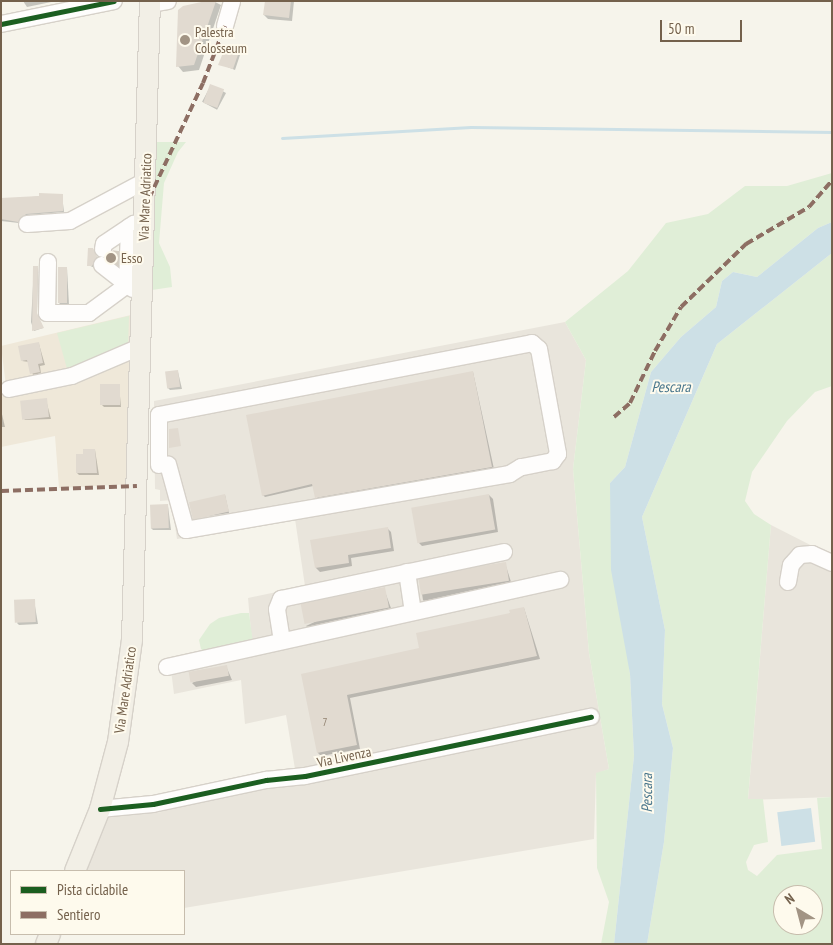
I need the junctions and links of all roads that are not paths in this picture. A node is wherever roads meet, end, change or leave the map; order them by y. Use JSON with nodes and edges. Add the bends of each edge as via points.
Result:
{"nodes":[{"id":1,"x":114,"y":1,"type":"edge"},
{"id":2,"x":232,"y":1,"type":"edge"},
{"id":3,"x":156,"y":2,"type":"edge"},
{"id":4,"x":1,"y":24,"type":"edge"},
{"id":5,"x":225,"y":26,"type":"dead end"},
{"id":6,"x":145,"y":181,"type":"junction"},
{"id":7,"x":136,"y":222,"type":"junction"},
{"id":8,"x":27,"y":224,"type":"dead end"},
{"id":9,"x":48,"y":262,"type":"dead end"},
{"id":10,"x":134,"y":290,"type":"junction"},
{"id":11,"x":140,"y":347,"type":"junction"},
{"id":12,"x":9,"y":389,"type":"dead end"},
{"id":13,"x":148,"y":421,"type":"junction"},
{"id":14,"x":151,"y":465,"type":"junction"},
{"id":15,"x":504,"y":552,"type":"dead end"},
{"id":16,"x":832,"y":563,"type":"edge"},
{"id":17,"x":407,"y":572,"type":"junction"},
{"id":18,"x":561,"y":580,"type":"dead end"},
{"id":19,"x":788,"y":582,"type":"dead end"},
{"id":20,"x":413,"y":612,"type":"junction"},
{"id":21,"x":282,"y":641,"type":"junction"},
{"id":22,"x":167,"y":667,"type":"dead end"},
{"id":23,"x":591,"y":717,"type":"dead end"},
{"id":24,"x":100,"y":808,"type":"junction"},
{"id":25,"x":75,"y":870,"type":"edge"}],
"edges":[{"from":1,"to":4,"type":"street"},
{"from":2,"to":5,"type":"street"},
{"from":3,"to":6,"type":"main road","name":"Via Mare Adriatico"},
{"from":6,"to":7,"type":"main road","name":"Via Mare Adriatico"},
{"from":6,"to":8,"type":"street","via":[[70,221]]},
{"from":7,"to":10,"type":"main road","name":"Via Mare Adriatico"},
{"from":7,"to":10,"type":"street","via":[[110,257]]},
{"from":9,"to":10,"type":"street","via":[[46,313],[89,313]]},
{"from":10,"to":11,"type":"main road","name":"Via Mare Adriatico"},
{"from":11,"to":12,"type":"street","via":[[72,376]]},
{"from":11,"to":13,"type":"main road","name":"Via Mare Adriatico","via":[[138,393]]},
{"from":13,"to":14,"type":"main road","name":"Via Mare Adriatico"},
{"from":13,"to":14,"type":"street","via":[[532,343],[539,349],[558,454],[552,461],[521,467],[500,476],[186,530]]},
{"from":14,"to":24,"type":"main road","name":"Via Mare Adriatico","via":[[146,488],[136,503],[132,640],[118,742]]},
{"from":15,"to":17,"type":"street"},
{"from":16,"to":19,"type":"street","via":[[812,554],[800,556],[791,565]]},
{"from":17,"to":20,"type":"street"},
{"from":17,"to":21,"type":"street","via":[[281,599],[277,609]]},
{"from":18,"to":20,"type":"street"},
{"from":20,"to":21,"type":"street"},
{"from":21,"to":22,"type":"street"},
{"from":23,"to":24,"type":"street","name":"Via Livenza","via":[[305,776],[266,780],[153,804]]},
{"from":24,"to":25,"type":"main road","name":"Via Mare Adriatico"}]}
